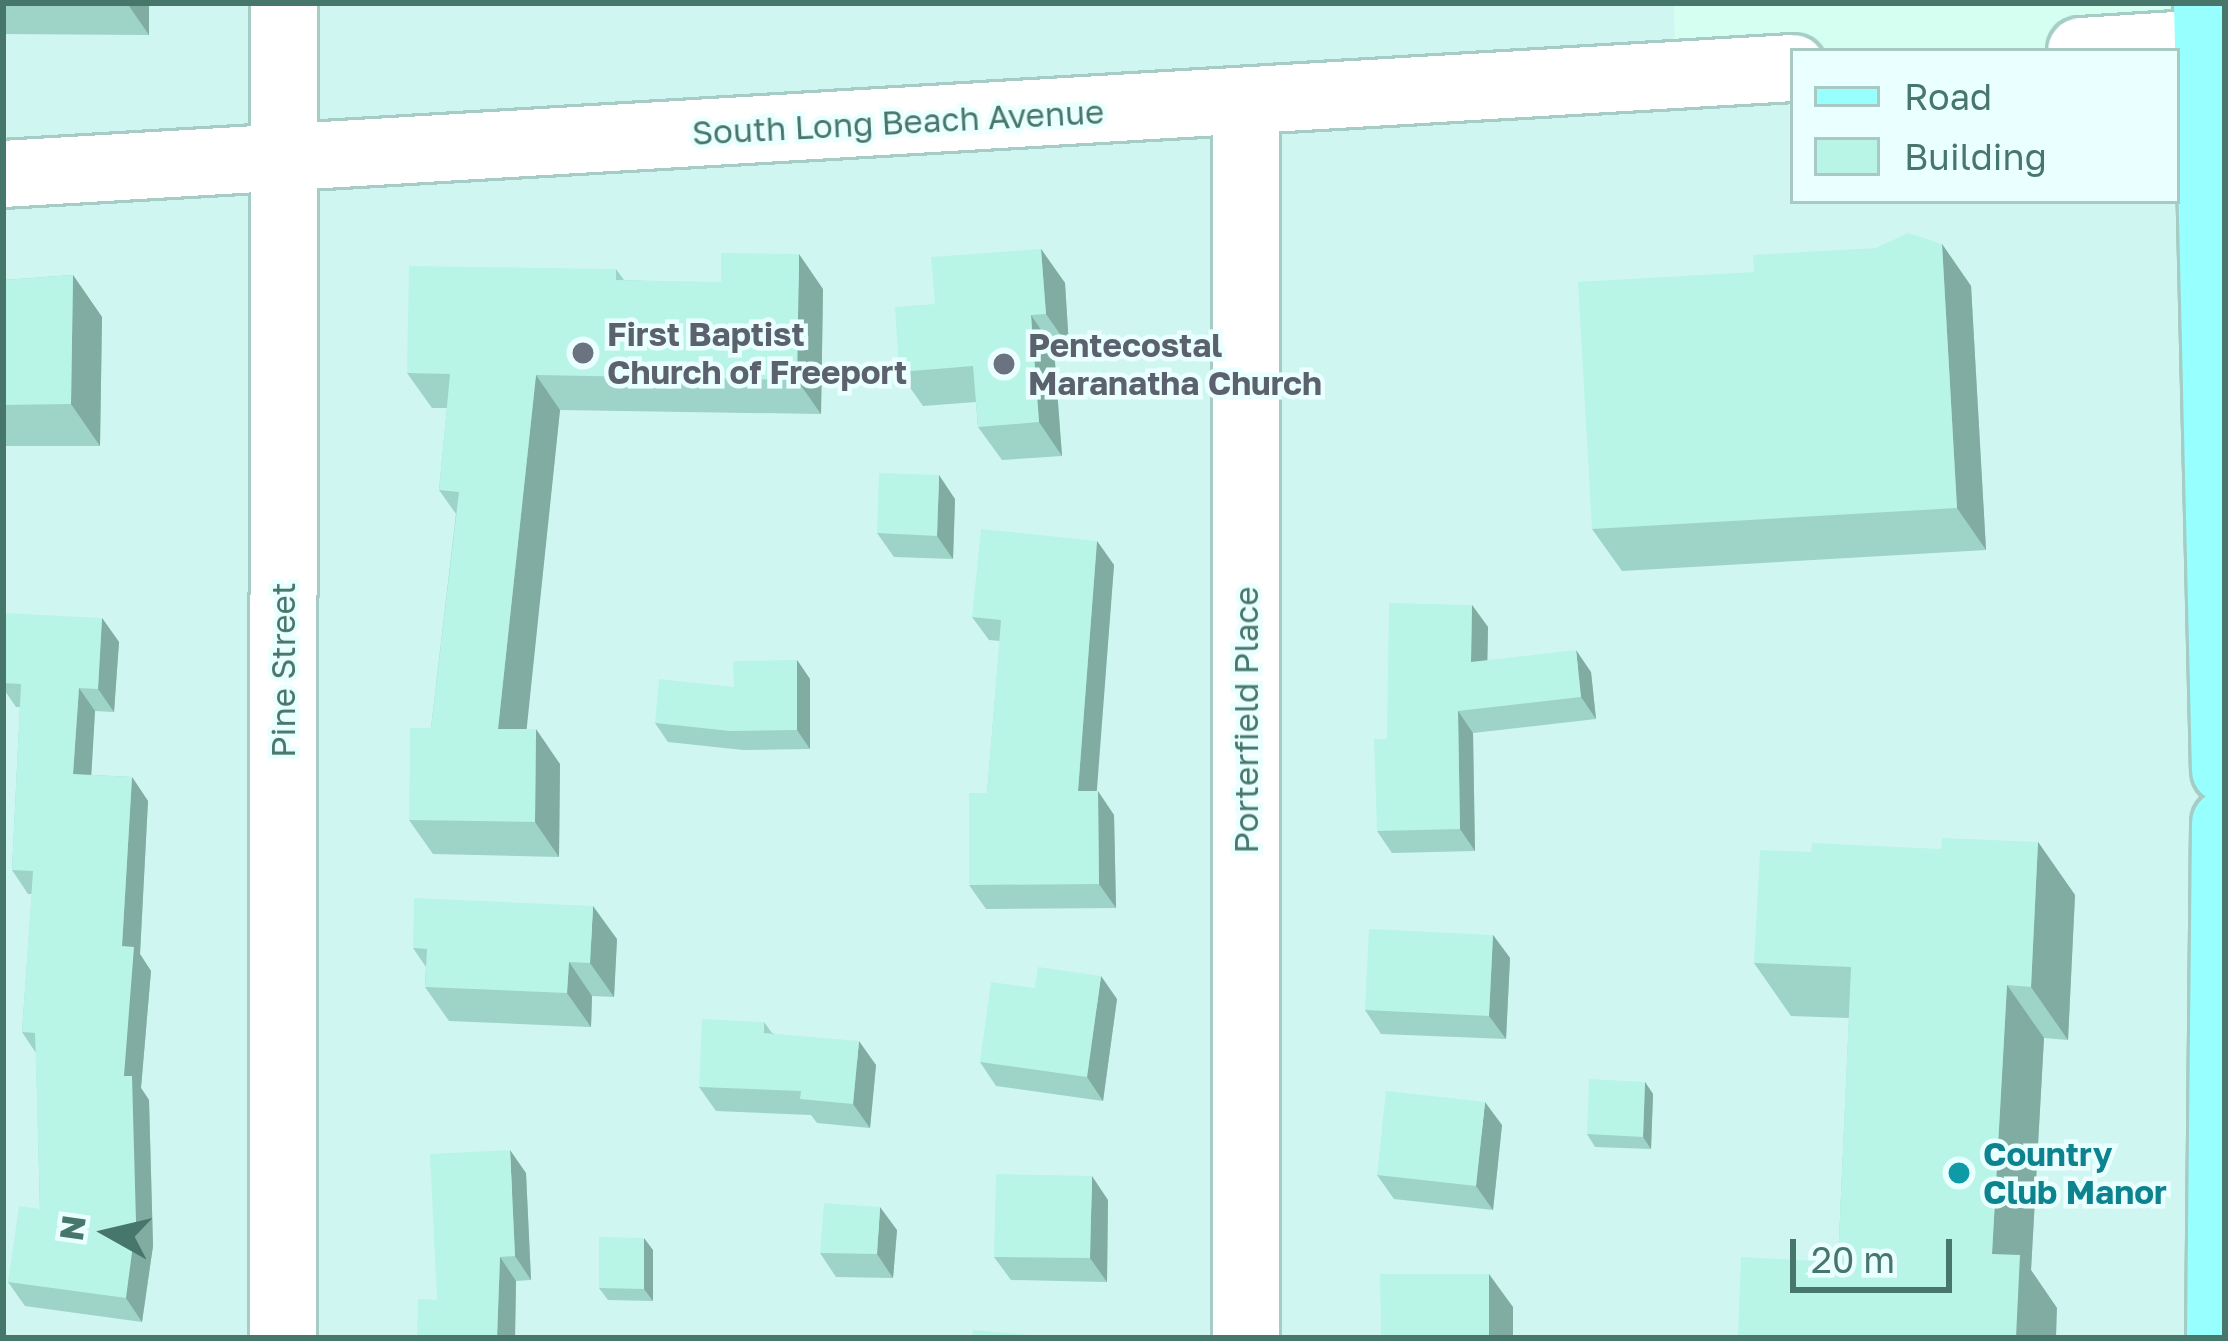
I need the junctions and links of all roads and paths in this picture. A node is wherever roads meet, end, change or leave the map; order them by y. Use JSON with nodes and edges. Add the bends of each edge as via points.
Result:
{"nodes":[{"id":1,"x":284,"y":3,"type":"edge"},
{"id":2,"x":2214,"y":30,"type":"edge"},
{"id":3,"x":2100,"y":48,"type":"edge"},
{"id":4,"x":1790,"y":68,"type":"edge"},
{"id":5,"x":1246,"y":102,"type":"junction"},
{"id":6,"x":284,"y":157,"type":"junction"},
{"id":7,"x":3,"y":175,"type":"edge"},
{"id":8,"x":2219,"y":180,"type":"edge"},
{"id":9,"x":2221,"y":338,"type":"edge"},
{"id":10,"x":2225,"y":770,"type":"edge"},
{"id":11,"x":2225,"y":823,"type":"edge"},
{"id":12,"x":2225,"y":889,"type":"edge"},
{"id":13,"x":2223,"y":1167,"type":"edge"},
{"id":14,"x":283,"y":1338,"type":"edge"},
{"id":15,"x":1246,"y":1338,"type":"edge"},
{"id":16,"x":2220,"y":1338,"type":"edge"}],
"edges":[{"from":1,"to":6,"type":"street","name":"Pine Street"},
{"from":2,"to":3,"type":"street"},
{"from":2,"to":8,"type":"main road"},
{"from":4,"to":5,"type":"street","name":"South Long Beach Avenue"},
{"from":5,"to":6,"type":"street","name":"South Long Beach Avenue"},
{"from":5,"to":15,"type":"street","name":"Porterfield Place"},
{"from":6,"to":7,"type":"street","name":"South Long Beach Avenue"},
{"from":6,"to":14,"type":"street","name":"Pine Street"},
{"from":8,"to":9,"type":"main road"},
{"from":9,"to":10,"type":"main road"},
{"from":11,"to":12,"type":"main road"},
{"from":12,"to":13,"type":"main road"},
{"from":13,"to":16,"type":"main road"}]}
